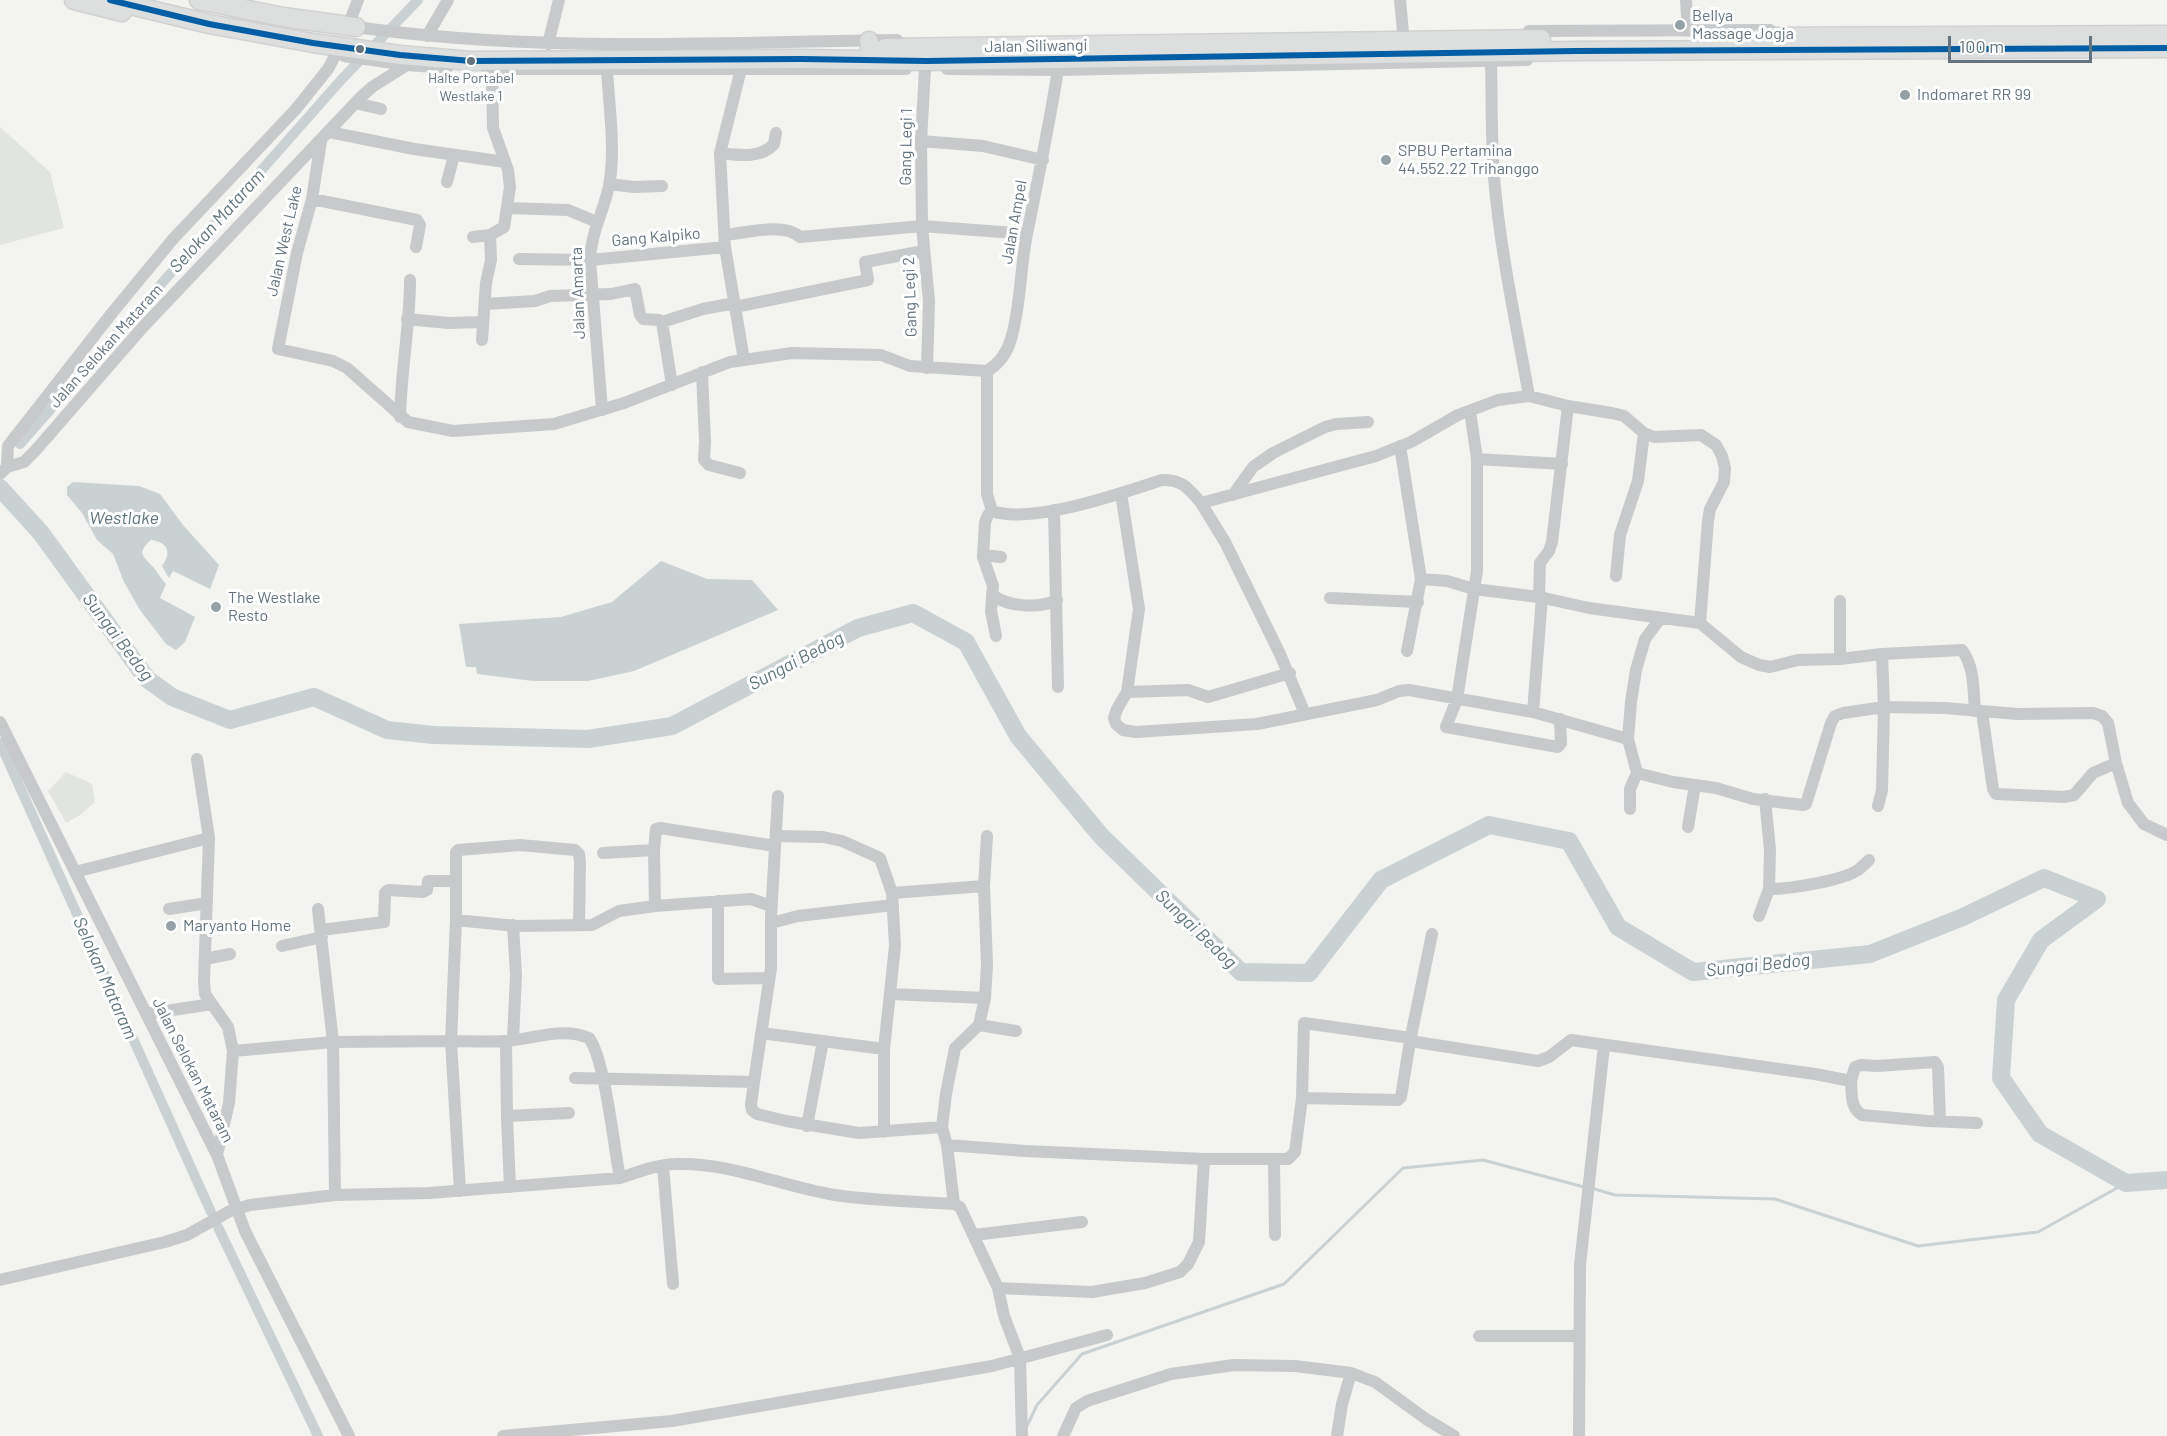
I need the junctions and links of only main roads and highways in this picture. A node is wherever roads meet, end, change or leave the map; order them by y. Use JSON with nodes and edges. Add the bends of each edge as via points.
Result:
{"nodes":[{"id":1,"x":74,"y":0,"type":"edge"},
{"id":2,"x":161,"y":0,"type":"edge"},
{"id":3,"x":202,"y":0,"type":"edge"},
{"id":4,"x":121,"y":1,"type":"edge"},
{"id":5,"x":352,"y":26,"type":"road end"},
{"id":6,"x":2167,"y":34,"type":"edge"},
{"id":7,"x":314,"y":38,"type":"junction"},
{"id":8,"x":2167,"y":48,"type":"edge"},
{"id":9,"x":827,"y":54,"type":"junction"},
{"id":10,"x":340,"y":55,"type":"road end"}],
"edges":[{"from":1,"to":10,"type":"highway","via":[[228,39]]},
{"from":2,"to":7,"type":"highway","name":"Jalan Siliwangi"},
{"from":3,"to":5,"type":"highway"},
{"from":4,"to":7,"type":"highway","name":"Jalan Siliwangi","via":[[209,24]]},
{"from":6,"to":9,"type":"highway","name":"Jalan Siliwangi","via":[[950,43],[869,45]]},
{"from":7,"to":9,"type":"highway","name":"Jalan Siliwangi","via":[[471,61]]},
{"from":8,"to":9,"type":"highway","name":"Jalan Siliwangi","via":[[930,66]]}]}
